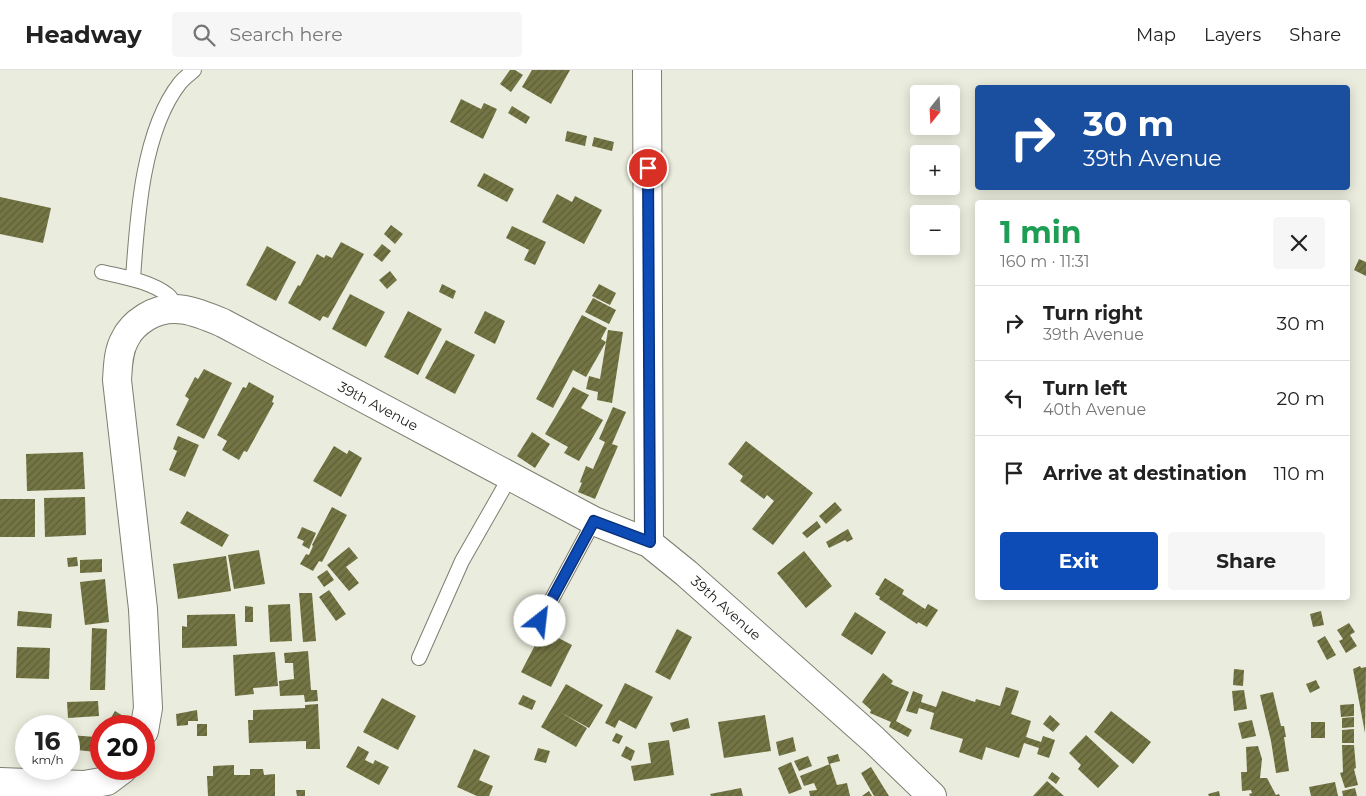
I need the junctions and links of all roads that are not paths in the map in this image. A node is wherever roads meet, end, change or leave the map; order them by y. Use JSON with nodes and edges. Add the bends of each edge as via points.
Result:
{"nodes":[{"id":1,"x":194,"y":70,"type":"edge"},
{"id":2,"x":647,"y":70,"type":"edge"},
{"id":3,"x":102,"y":272,"type":"dead end"},
{"id":4,"x":133,"y":279,"type":"junction"},
{"id":5,"x":176,"y":308,"type":"junction"},
{"id":6,"x":510,"y":477,"type":"junction"},
{"id":7,"x":594,"y":521,"type":"junction"},
{"id":8,"x":650,"y":542,"type":"junction"},
{"id":9,"x":540,"y":621,"type":"dead end"},
{"id":10,"x":419,"y":658,"type":"dead end"},
{"id":11,"x":147,"y":715,"type":"edge"},
{"id":12,"x":107,"y":780,"type":"edge"},
{"id":13,"x":0,"y":782,"type":"edge"},
{"id":14,"x":932,"y":796,"type":"edge"}],
"edges":[{"from":1,"to":4,"type":"lane","via":[[180,82],[156,127],[139,204]]},
{"from":2,"to":8,"type":"street"},
{"from":3,"to":4,"type":"lane"},
{"from":4,"to":5,"type":"lane","via":[[169,296]]},
{"from":5,"to":6,"type":"street","name":"39th Avenue","via":[[200,313],[223,323]]},
{"from":5,"to":11,"type":"street","name":"39th Avenue","via":[[156,311],[138,322],[125,338],[117,380],[144,610]]},
{"from":6,"to":7,"type":"street","name":"39th Avenue"},
{"from":6,"to":10,"type":"lane","via":[[462,561]]},
{"from":7,"to":8,"type":"street","name":"39th Avenue"},
{"from":7,"to":9,"type":"lane"},
{"from":8,"to":14,"type":"street","name":"39th Avenue","via":[[874,740]]},
{"from":12,"to":13,"type":"street","via":[[84,785]]}]}
